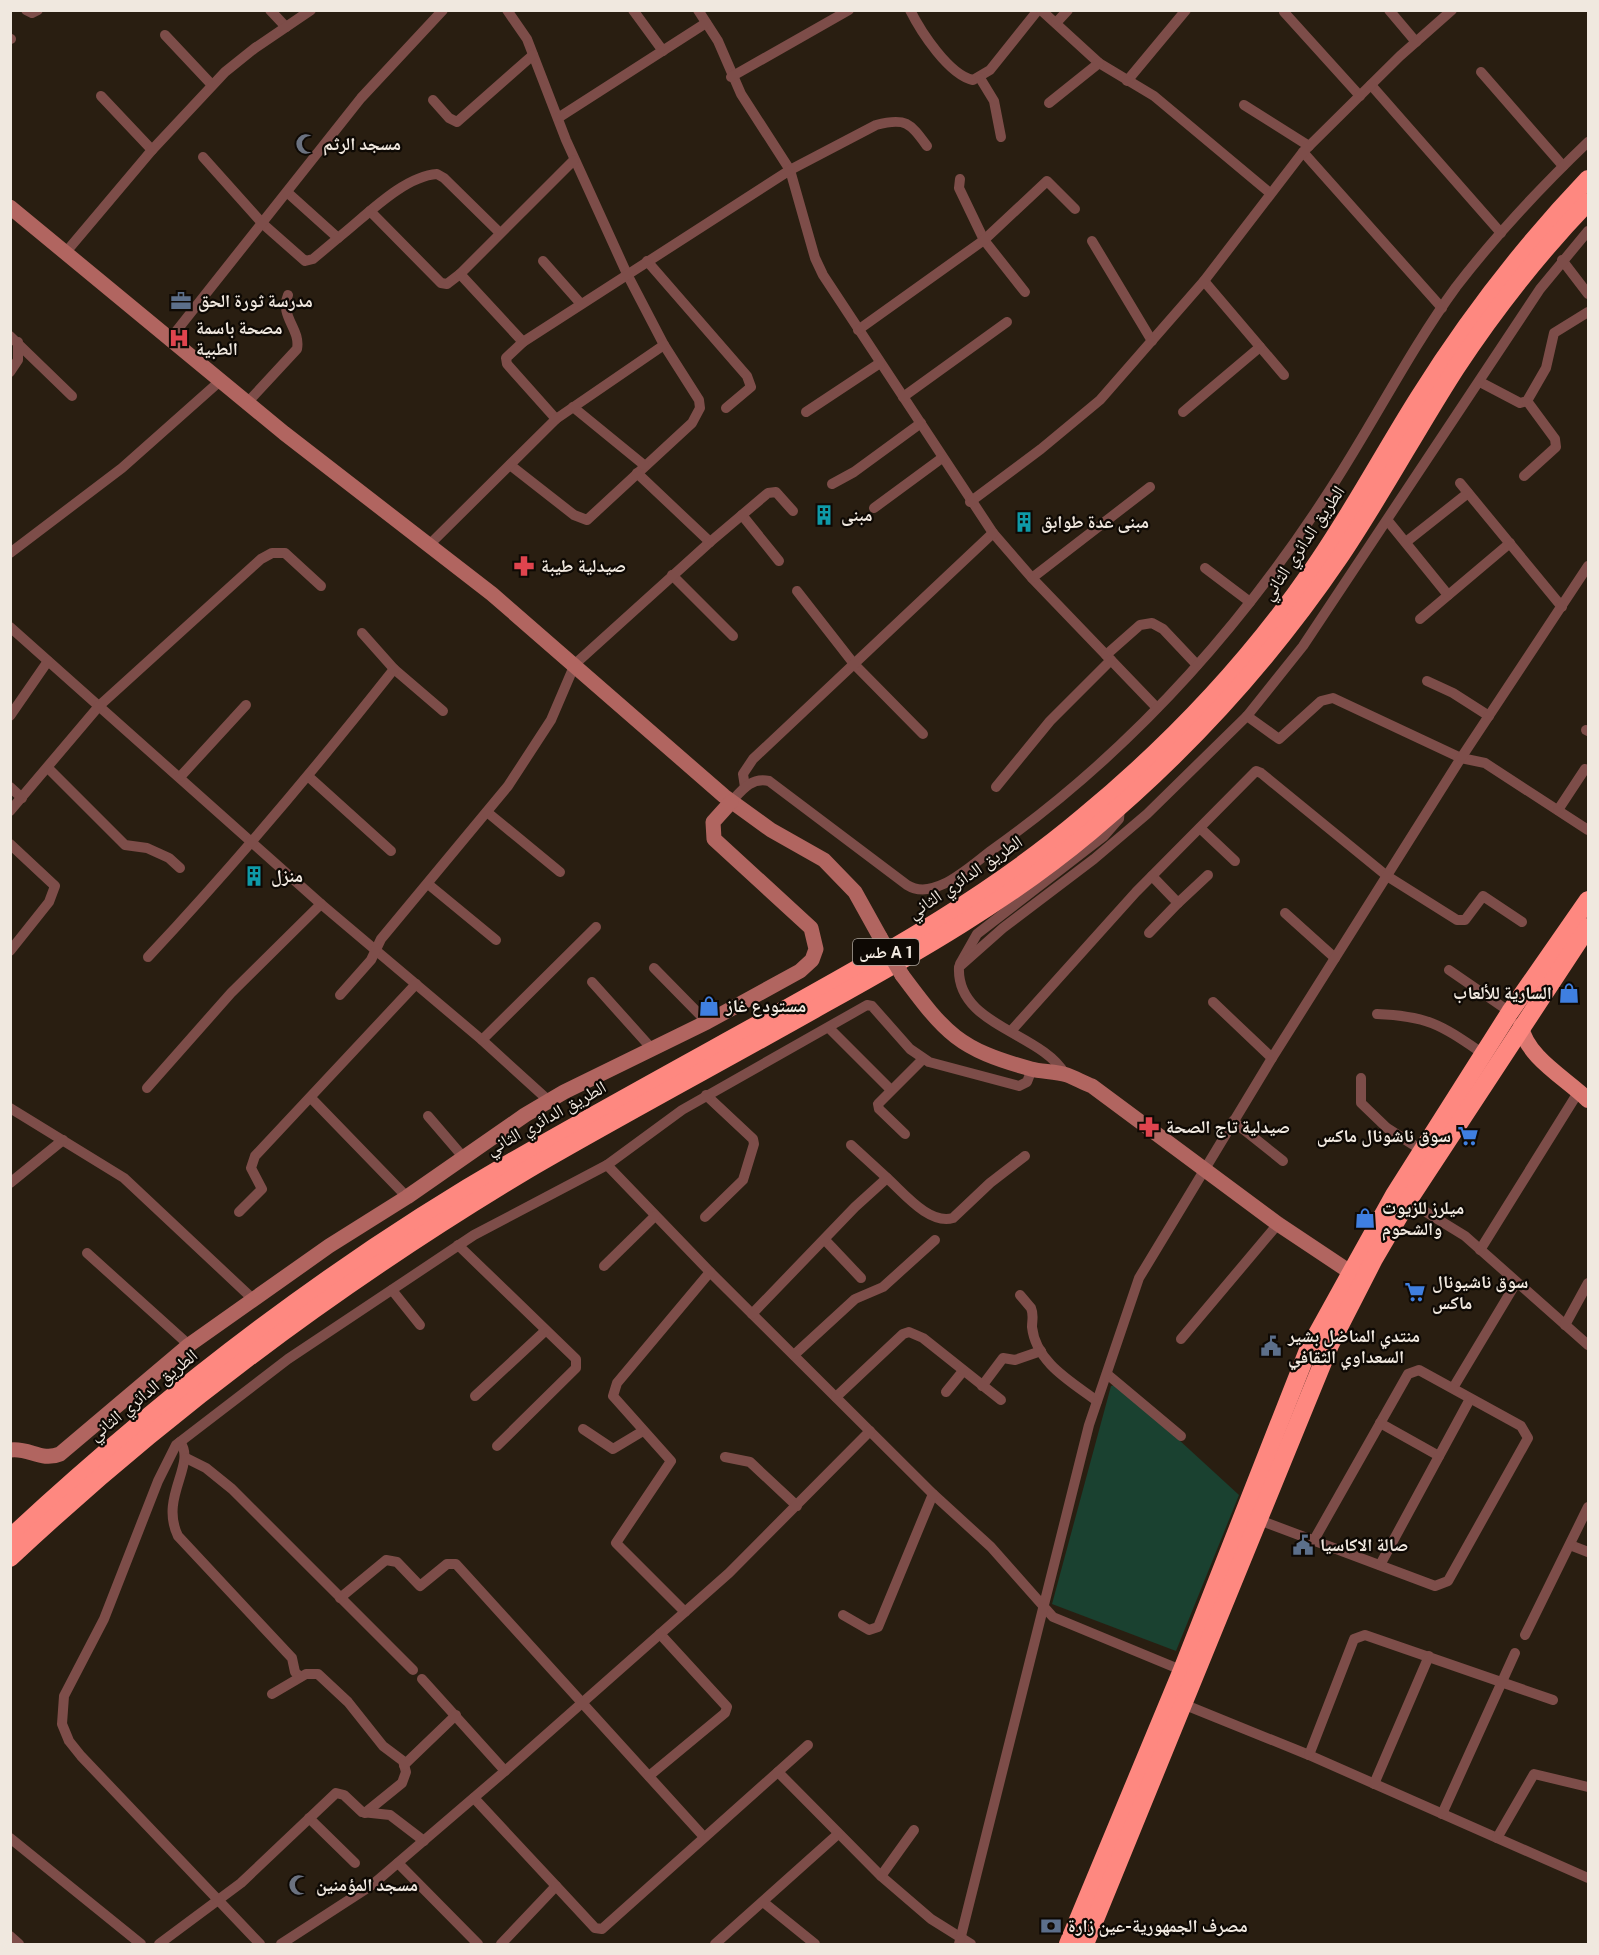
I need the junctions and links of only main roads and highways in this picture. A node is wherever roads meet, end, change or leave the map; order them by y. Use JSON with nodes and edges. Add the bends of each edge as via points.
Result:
{"nodes":[{"id":1,"x":1588,"y":179,"type":"edge"},
{"id":2,"x":1588,"y":202,"type":"edge"},
{"id":3,"x":1588,"y":900,"type":"edge"},
{"id":4,"x":1588,"y":927,"type":"edge"},
{"id":5,"x":1516,"y":1019,"type":"junction"},
{"id":6,"x":1508,"y":1048,"type":"junction"},
{"id":7,"x":1540,"y":1057,"type":"junction"},
{"id":8,"x":1584,"y":1095,"type":"edge"},
{"id":9,"x":1278,"y":1424,"type":"junction"},
{"id":10,"x":1295,"y":1432,"type":"junction"},
{"id":11,"x":10,"y":1538,"type":"edge"},
{"id":12,"x":10,"y":1558,"type":"edge"},
{"id":13,"x":1190,"y":1673,"type":"junction"},
{"id":14,"x":1177,"y":1702,"type":"junction"},
{"id":15,"x":1068,"y":1944,"type":"edge"},
{"id":16,"x":1085,"y":1944,"type":"edge"}],
"edges":[{"from":1,"to":11,"type":"highway","name":"الطريق الدائري الثاني","number":"طس A 1","via":[[1518,259],[1459,336],[1332,541],[1260,640],[1180,728],[1095,807],[1024,864],[913,937],[510,1162],[366,1253],[165,1403]]},
{"from":2,"to":12,"type":"highway","name":"الطريق الدائري الثاني","number":"طس A 1","via":[[1537,259],[1474,341],[1366,516],[1280,641],[1217,714],[1119,806],[1064,853],[949,933],[526,1171],[363,1276],[203,1392]]},
{"from":3,"to":5,"type":"highway"},
{"from":4,"to":5,"type":"highway"},
{"from":5,"to":6,"type":"highway"},
{"from":5,"to":7,"type":"main road"},
{"from":5,"to":9,"type":"highway","via":[[1485,1055],[1350,1272],[1308,1350]]},
{"from":6,"to":7,"type":"main road","via":[[1524,1049]]},
{"from":6,"to":10,"type":"highway","via":[[1374,1259],[1330,1345]]},
{"from":7,"to":8,"type":"main road"},
{"from":9,"to":10,"type":"highway"},
{"from":9,"to":13,"type":"highway"},
{"from":10,"to":13,"type":"highway"},
{"from":13,"to":14,"type":"highway"},
{"from":14,"to":15,"type":"highway"},
{"from":14,"to":16,"type":"highway"}]}
